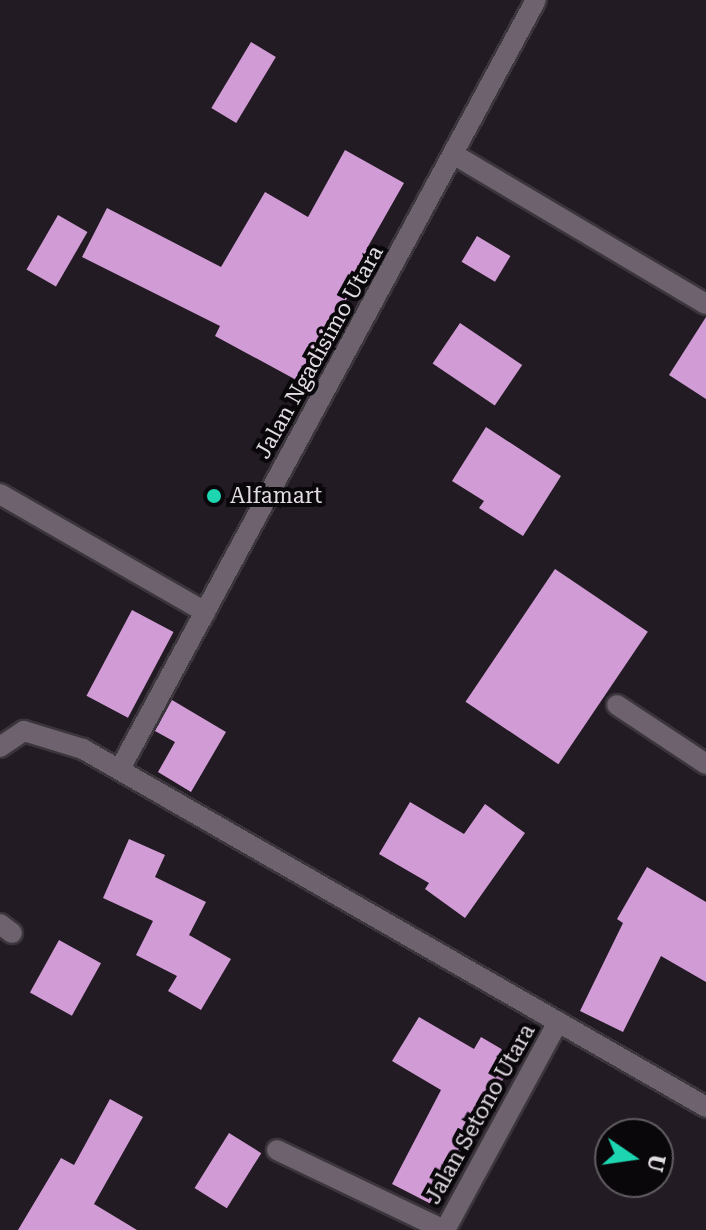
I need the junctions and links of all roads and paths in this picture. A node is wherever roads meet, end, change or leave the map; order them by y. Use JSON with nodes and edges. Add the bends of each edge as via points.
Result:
{"nodes":[{"id":1,"x":536,"y":0,"type":"edge"},
{"id":2,"x":453,"y":154,"type":"junction"},
{"id":3,"x":706,"y":304,"type":"edge"},
{"id":4,"x":0,"y":494,"type":"edge"},
{"id":5,"x":205,"y":612,"type":"junction"},
{"id":6,"x":617,"y":705,"type":"dead end"},
{"id":7,"x":0,"y":747,"type":"edge"},
{"id":8,"x":706,"y":764,"type":"edge"},
{"id":9,"x":120,"y":769,"type":"junction"},
{"id":10,"x":558,"y":1022,"type":"junction"},
{"id":11,"x":706,"y":1107,"type":"edge"},
{"id":12,"x":277,"y":1150,"type":"dead end"},
{"id":13,"x":444,"y":1230,"type":"edge"}],
"edges":[{"from":1,"to":2,"type":"street","name":"Jalan Ngadisimo Utara"},
{"from":2,"to":3,"type":"street"},
{"from":2,"to":5,"type":"street","name":"Jalan Ngadisimo Utara"},
{"from":4,"to":5,"type":"street"},
{"from":5,"to":9,"type":"street","name":"Jalan Ngadisimo Utara"},
{"from":6,"to":8,"type":"street"},
{"from":7,"to":9,"type":"street","via":[[24,731],[44,734]]},
{"from":9,"to":10,"type":"street"},
{"from":10,"to":11,"type":"street"},
{"from":10,"to":13,"type":"street","name":"Jalan Setono Utara"},
{"from":12,"to":13,"type":"street"}]}
